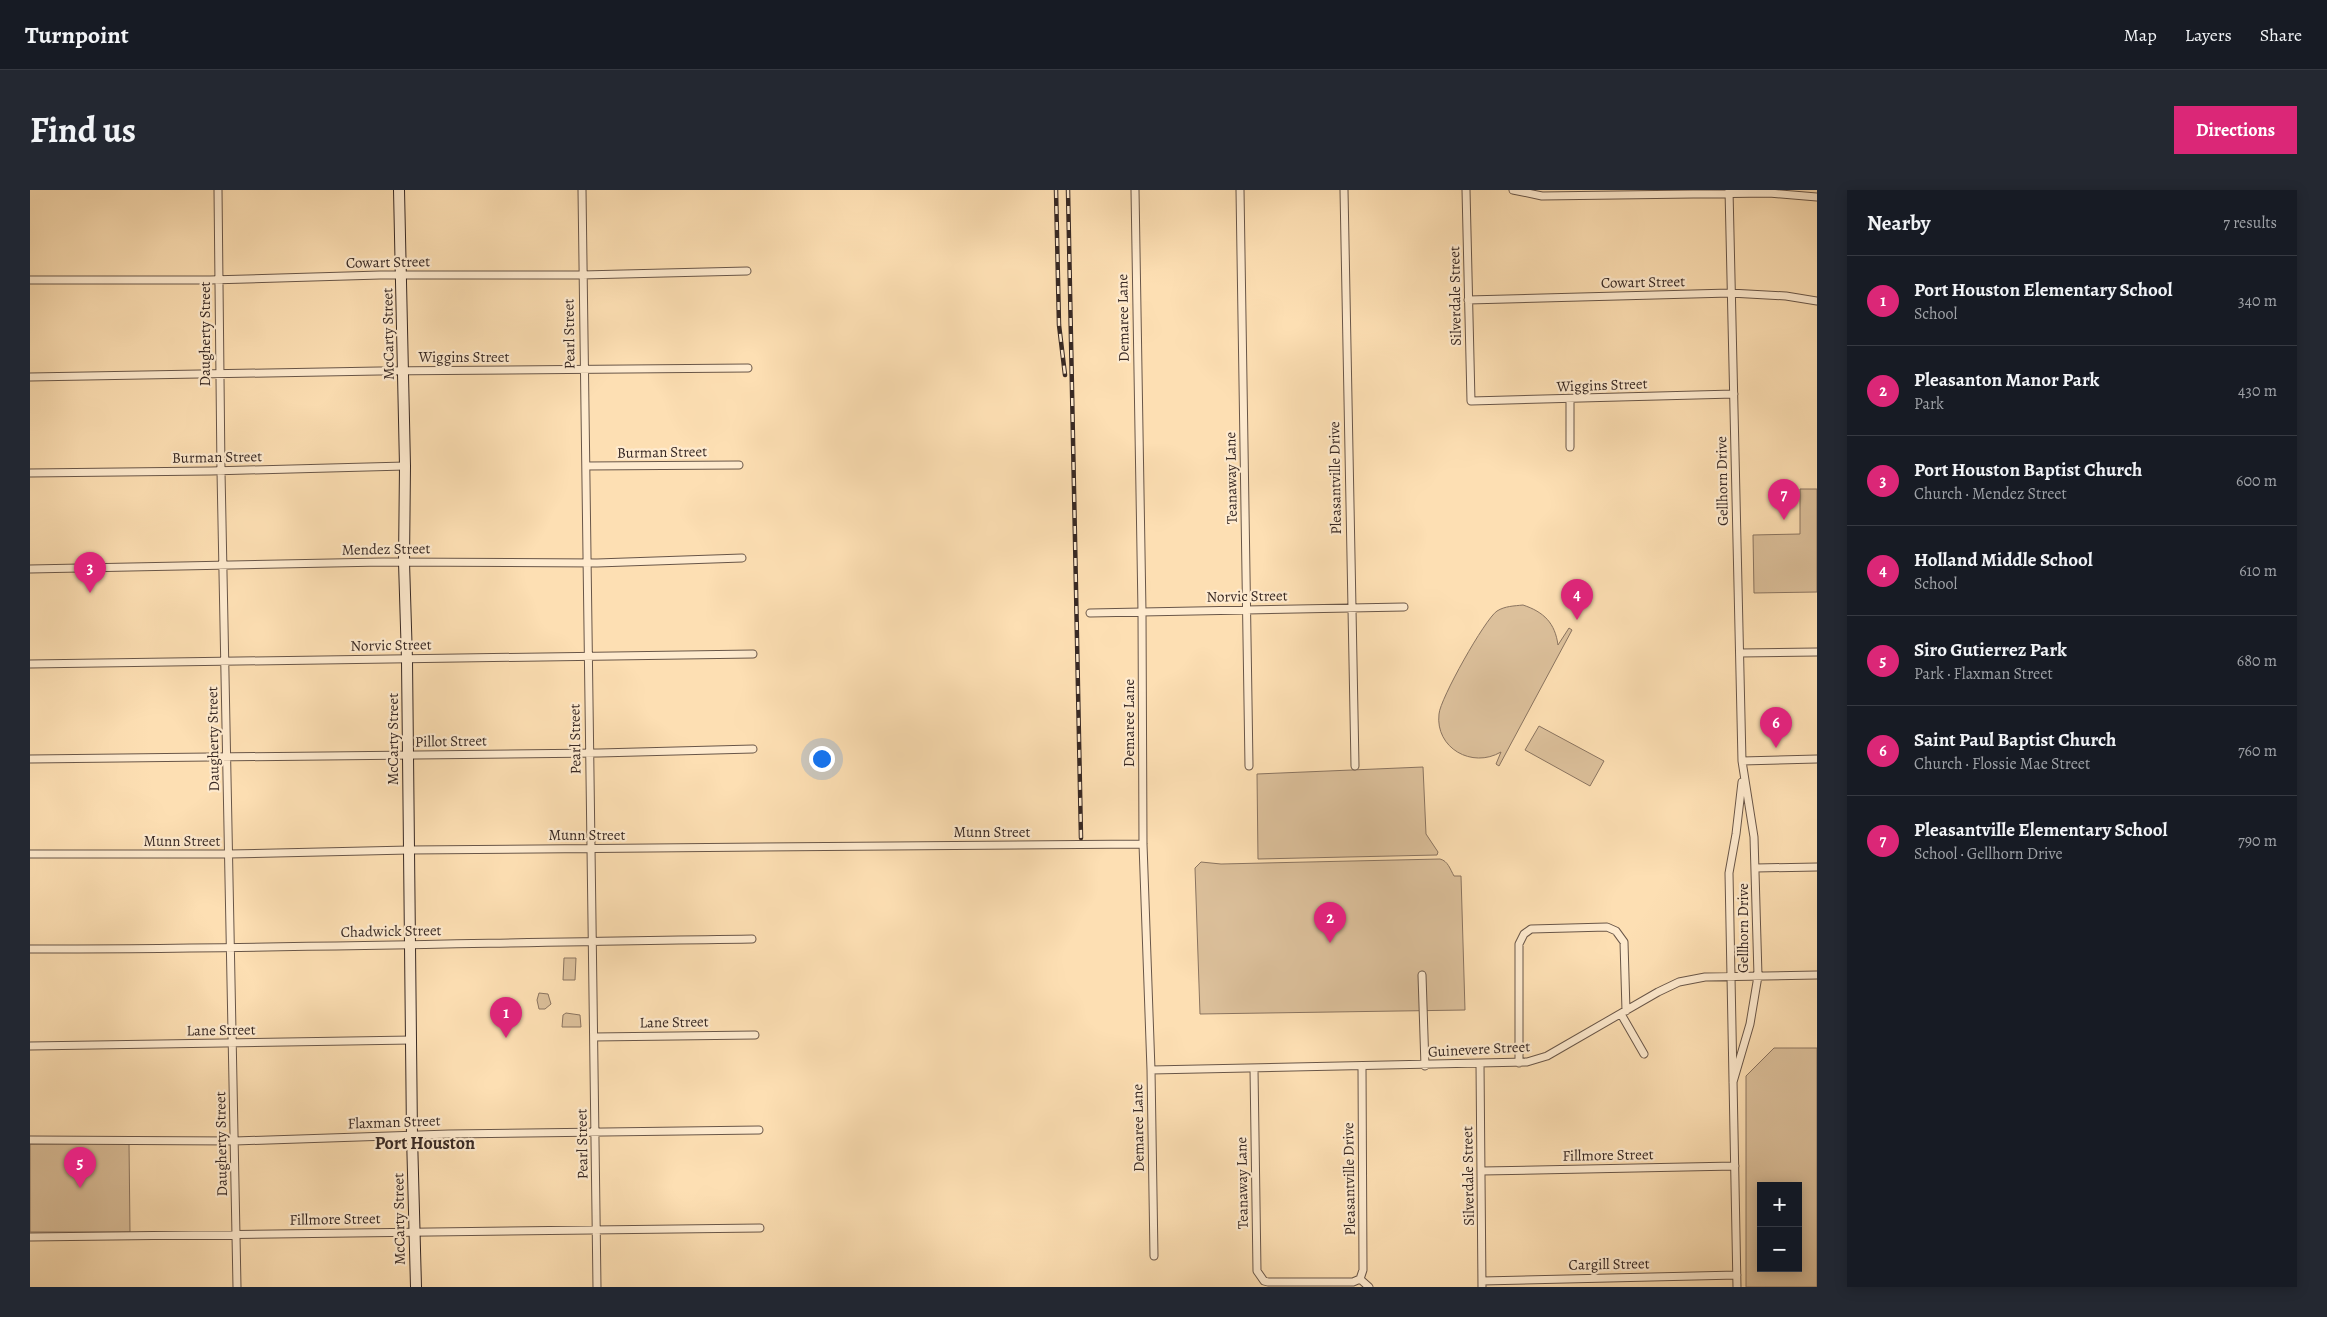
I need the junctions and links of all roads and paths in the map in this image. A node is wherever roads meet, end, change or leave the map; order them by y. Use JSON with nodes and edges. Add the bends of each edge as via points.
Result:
{"nodes":[{"id":1,"x":218,"y":190,"type":"edge"},
{"id":2,"x":399,"y":190,"type":"edge"},
{"id":3,"x":582,"y":190,"type":"edge"},
{"id":4,"x":1135,"y":190,"type":"edge"},
{"id":5,"x":1240,"y":190,"type":"edge"},
{"id":6,"x":1344,"y":190,"type":"edge"},
{"id":7,"x":1466,"y":190,"type":"edge"},
{"id":8,"x":1513,"y":190,"type":"edge"},
{"id":9,"x":1729,"y":191,"type":"edge"},
{"id":10,"x":1817,"y":197,"type":"edge"},
{"id":11,"x":747,"y":271,"type":"dead end"},
{"id":12,"x":402,"y":275,"type":"junction"},
{"id":13,"x":582,"y":275,"type":"junction"},
{"id":14,"x":30,"y":280,"type":"edge"},
{"id":15,"x":219,"y":280,"type":"junction"},
{"id":16,"x":1730,"y":293,"type":"junction"},
{"id":17,"x":1468,"y":300,"type":"junction"},
{"id":18,"x":1817,"y":301,"type":"edge"},
{"id":19,"x":748,"y":368,"type":"dead end"},
{"id":20,"x":584,"y":370,"type":"junction"},
{"id":21,"x":403,"y":371,"type":"junction"},
{"id":22,"x":219,"y":375,"type":"junction"},
{"id":23,"x":30,"y":377,"type":"edge"},
{"id":24,"x":1734,"y":394,"type":"junction"},
{"id":25,"x":1570,"y":400,"type":"junction"},
{"id":26,"x":1471,"y":401,"type":"joint"},
{"id":27,"x":1570,"y":447,"type":"dead end"},
{"id":28,"x":739,"y":465,"type":"dead end"},
{"id":29,"x":405,"y":466,"type":"junction"},
{"id":30,"x":586,"y":466,"type":"junction"},
{"id":31,"x":221,"y":471,"type":"junction"},
{"id":32,"x":30,"y":473,"type":"edge"},
{"id":33,"x":742,"y":558,"type":"dead end"},
{"id":34,"x":404,"y":562,"type":"junction"},
{"id":35,"x":586,"y":562,"type":"junction"},
{"id":36,"x":224,"y":566,"type":"junction"},
{"id":37,"x":30,"y":569,"type":"edge"},
{"id":38,"x":1351,"y":608,"type":"junction"},
{"id":39,"x":1404,"y":608,"type":"dead end"},
{"id":40,"x":1247,"y":610,"type":"junction"},
{"id":41,"x":1142,"y":612,"type":"junction"},
{"id":42,"x":1090,"y":613,"type":"dead end"},
{"id":43,"x":1817,"y":652,"type":"edge"},
{"id":44,"x":752,"y":654,"type":"dead end"},
{"id":45,"x":1740,"y":654,"type":"junction"},
{"id":46,"x":588,"y":657,"type":"junction"},
{"id":47,"x":407,"y":660,"type":"junction"},
{"id":48,"x":224,"y":662,"type":"junction"},
{"id":49,"x":30,"y":664,"type":"edge"},
{"id":50,"x":753,"y":749,"type":"dead end"},
{"id":51,"x":588,"y":753,"type":"junction"},
{"id":52,"x":408,"y":756,"type":"junction"},
{"id":53,"x":227,"y":758,"type":"junction"},
{"id":54,"x":30,"y":759,"type":"edge"},
{"id":55,"x":1817,"y":759,"type":"edge"},
{"id":56,"x":1742,"y":760,"type":"junction"},
{"id":57,"x":1249,"y":766,"type":"dead end"},
{"id":58,"x":1355,"y":766,"type":"dead end"},
{"id":59,"x":1744,"y":772,"type":"junction"},
{"id":60,"x":1143,"y":844,"type":"junction"},
{"id":61,"x":592,"y":849,"type":"junction"},
{"id":62,"x":409,"y":850,"type":"junction"},
{"id":63,"x":30,"y":854,"type":"edge"},
{"id":64,"x":229,"y":854,"type":"junction"},
{"id":65,"x":1817,"y":867,"type":"edge"},
{"id":66,"x":1756,"y":868,"type":"junction"},
{"id":67,"x":752,"y":939,"type":"dead end"},
{"id":68,"x":593,"y":941,"type":"junction"},
{"id":69,"x":410,"y":943,"type":"junction"},
{"id":70,"x":230,"y":948,"type":"junction"},
{"id":71,"x":30,"y":949,"type":"edge"},
{"id":72,"x":1422,"y":975,"type":"dead end"},
{"id":73,"x":1817,"y":975,"type":"edge"},
{"id":74,"x":1731,"y":976,"type":"junction"},
{"id":75,"x":1758,"y":976,"type":"junction"},
{"id":76,"x":1623,"y":1013,"type":"junction"},
{"id":77,"x":755,"y":1035,"type":"dead end"},
{"id":78,"x":594,"y":1037,"type":"junction"},
{"id":79,"x":412,"y":1040,"type":"junction"},
{"id":80,"x":232,"y":1044,"type":"junction"},
{"id":81,"x":30,"y":1046,"type":"edge"},
{"id":82,"x":1644,"y":1054,"type":"dead end"},
{"id":83,"x":1519,"y":1063,"type":"junction"},
{"id":84,"x":1480,"y":1064,"type":"junction"},
{"id":85,"x":1425,"y":1066,"type":"junction"},
{"id":86,"x":1362,"y":1067,"type":"junction"},
{"id":87,"x":1254,"y":1069,"type":"junction"},
{"id":88,"x":1151,"y":1070,"type":"junction"},
{"id":89,"x":1733,"y":1082,"type":"junction"},
{"id":90,"x":759,"y":1130,"type":"dead end"},
{"id":91,"x":596,"y":1132,"type":"junction"},
{"id":92,"x":412,"y":1136,"type":"junction"},
{"id":93,"x":30,"y":1140,"type":"edge"},
{"id":94,"x":235,"y":1141,"type":"junction"},
{"id":95,"x":1735,"y":1166,"type":"junction"},
{"id":96,"x":1482,"y":1171,"type":"junction"},
{"id":97,"x":760,"y":1228,"type":"dead end"},
{"id":98,"x":597,"y":1230,"type":"junction"},
{"id":99,"x":414,"y":1232,"type":"junction"},
{"id":100,"x":236,"y":1235,"type":"junction"},
{"id":101,"x":30,"y":1237,"type":"edge"},
{"id":102,"x":1154,"y":1256,"type":"dead end"},
{"id":103,"x":1737,"y":1275,"type":"junction"},
{"id":104,"x":1360,"y":1279,"type":"junction"},
{"id":105,"x":1482,"y":1284,"type":"edge"},
{"id":106,"x":1278,"y":1285,"type":"edge"},
{"id":107,"x":236,"y":1287,"type":"edge"},
{"id":108,"x":416,"y":1287,"type":"edge"},
{"id":109,"x":597,"y":1287,"type":"edge"},
{"id":110,"x":1368,"y":1287,"type":"edge"},
{"id":111,"x":1737,"y":1287,"type":"edge"}],
"edges":[{"from":1,"to":15,"type":"street","name":"Daugherty Street"},
{"from":2,"to":12,"type":"main road","name":"McCarty Street"},
{"from":3,"to":13,"type":"street","name":"Pearl Street"},
{"from":4,"to":41,"type":"street","name":"Demaree Lane"},
{"from":5,"to":40,"type":"street","name":"Teanaway Lane"},
{"from":6,"to":38,"type":"street","name":"Pleasantville Drive"},
{"from":7,"to":17,"type":"street","name":"Silverdale Street"},
{"from":8,"to":9,"type":"street","via":[[1560,197]]},
{"from":9,"to":10,"type":"street"},
{"from":9,"to":16,"type":"street","name":"Gellhorn Drive"},
{"from":11,"to":13,"type":"street","name":"Cowart Street"},
{"from":12,"to":13,"type":"street","name":"Cowart Street"},
{"from":12,"to":15,"type":"street","name":"Cowart Street"},
{"from":12,"to":21,"type":"main road","name":"McCarty Street"},
{"from":13,"to":20,"type":"street","name":"Pearl Street"},
{"from":14,"to":15,"type":"street","name":"Cowart Street"},
{"from":15,"to":22,"type":"street","name":"Daugherty Street"},
{"from":16,"to":17,"type":"street","name":"Cowart Street"},
{"from":16,"to":18,"type":"street","name":"Cowart Street"},
{"from":16,"to":24,"type":"street","name":"Gellhorn Drive"},
{"from":17,"to":26,"type":"street","name":"Silverdale Street"},
{"from":19,"to":20,"type":"street","name":"Wiggins Street"},
{"from":20,"to":21,"type":"street","name":"Wiggins Street"},
{"from":20,"to":30,"type":"street","name":"Pearl Street"},
{"from":21,"to":22,"type":"street","name":"Wiggins Street"},
{"from":21,"to":29,"type":"main road","name":"McCarty Street"},
{"from":22,"to":23,"type":"street","name":"Wiggins Street"},
{"from":22,"to":31,"type":"street","name":"Daugherty Street"},
{"from":24,"to":25,"type":"street","name":"Wiggins Street"},
{"from":24,"to":45,"type":"street","name":"Gellhorn Drive"},
{"from":25,"to":26,"type":"street","name":"Wiggins Street"},
{"from":25,"to":27,"type":"street"},
{"from":28,"to":30,"type":"street","name":"Burman Street"},
{"from":29,"to":31,"type":"street","name":"Burman Street"},
{"from":29,"to":34,"type":"main road","name":"McCarty Street"},
{"from":30,"to":35,"type":"street","name":"Pearl Street"},
{"from":31,"to":32,"type":"street","name":"Burman Street"},
{"from":31,"to":36,"type":"street","name":"Daugherty Street"},
{"from":33,"to":35,"type":"street","name":"Mendez Street"},
{"from":34,"to":35,"type":"street","name":"Mendez Street"},
{"from":34,"to":36,"type":"street","name":"Mendez Street"},
{"from":34,"to":47,"type":"main road","name":"McCarty Street"},
{"from":35,"to":46,"type":"street","name":"Pearl Street"},
{"from":36,"to":37,"type":"street","name":"Mendez Street"},
{"from":36,"to":48,"type":"street","name":"Daugherty Street"},
{"from":38,"to":39,"type":"street","name":"Norvic Street"},
{"from":38,"to":40,"type":"street","name":"Norvic Street"},
{"from":38,"to":58,"type":"street","name":"Pleasantville Drive"},
{"from":40,"to":41,"type":"street","name":"Norvic Street"},
{"from":40,"to":57,"type":"street","name":"Teanaway Lane"},
{"from":41,"to":42,"type":"street","name":"Norvic Street"},
{"from":41,"to":60,"type":"street","name":"Demaree Lane"},
{"from":43,"to":45,"type":"street"},
{"from":44,"to":46,"type":"street","name":"Norvic Street"},
{"from":45,"to":56,"type":"street","name":"Gellhorn Drive"},
{"from":46,"to":47,"type":"street","name":"Norvic Street"},
{"from":46,"to":51,"type":"street","name":"Pearl Street"},
{"from":47,"to":48,"type":"street","name":"Norvic Street"},
{"from":47,"to":52,"type":"main road","name":"McCarty Street"},
{"from":48,"to":49,"type":"street","name":"Norvic Street"},
{"from":48,"to":53,"type":"street","name":"Daugherty Street"},
{"from":50,"to":51,"type":"street","name":"Pillot Street"},
{"from":51,"to":52,"type":"street","name":"Pillot Street"},
{"from":51,"to":61,"type":"street","name":"Pearl Street"},
{"from":52,"to":53,"type":"street","name":"Pillot Street"},
{"from":52,"to":62,"type":"main road","name":"McCarty Street"},
{"from":53,"to":54,"type":"street","name":"Pillot Street"},
{"from":53,"to":64,"type":"street","name":"Daugherty Street"},
{"from":55,"to":56,"type":"street"},
{"from":56,"to":59,"type":"street","name":"Gellhorn Drive"},
{"from":59,"to":66,"type":"street","name":"Gellhorn Drive"},
{"from":59,"to":74,"type":"street","name":"Gellhorn Drive","via":[[1729,874]]},
{"from":60,"to":61,"type":"street","name":"Munn Street"},
{"from":60,"to":88,"type":"street","name":"Demaree Lane"},
{"from":61,"to":62,"type":"street","name":"Munn Street"},
{"from":61,"to":68,"type":"street","name":"Pearl Street"},
{"from":62,"to":64,"type":"street","name":"Munn Street"},
{"from":62,"to":69,"type":"main road","name":"McCarty Street"},
{"from":63,"to":64,"type":"street","name":"Munn Street"},
{"from":64,"to":70,"type":"street","name":"Daugherty Street"},
{"from":65,"to":66,"type":"street"},
{"from":66,"to":75,"type":"street","name":"Gellhorn Drive"},
{"from":67,"to":68,"type":"street","name":"Chadwick Street"},
{"from":68,"to":69,"type":"street","name":"Chadwick Street"},
{"from":68,"to":78,"type":"street","name":"Pearl Street"},
{"from":69,"to":70,"type":"street","name":"Chadwick Street"},
{"from":69,"to":79,"type":"main road","name":"McCarty Street"},
{"from":70,"to":71,"type":"street","name":"Chadwick Street"},
{"from":70,"to":80,"type":"street","name":"Daugherty Street"},
{"from":72,"to":85,"type":"street"},
{"from":73,"to":75,"type":"street","name":"Guinevere Street"},
{"from":74,"to":75,"type":"street","name":"Guinevere Street"},
{"from":74,"to":76,"type":"street","name":"Guinevere Street","via":[[1679,982]]},
{"from":74,"to":89,"type":"street","name":"Gellhorn Drive"},
{"from":75,"to":89,"type":"street","name":"Gellhorn Drive","via":[[1750,1024]]},
{"from":76,"to":82,"type":"street"},
{"from":76,"to":83,"type":"street","name":"Guinevere Street","via":[[1548,1056]]},
{"from":76,"to":83,"type":"street","via":[[1624,942],[1618,933],[1608,926],[1535,927],[1527,931],[1519,944]]},
{"from":77,"to":78,"type":"street","name":"Lane Street"},
{"from":78,"to":91,"type":"street","name":"Pearl Street"},
{"from":79,"to":80,"type":"street","name":"Lane Street"},
{"from":79,"to":92,"type":"main road","name":"McCarty Street"},
{"from":80,"to":81,"type":"street","name":"Lane Street"},
{"from":80,"to":94,"type":"street","name":"Daugherty Street"},
{"from":83,"to":84,"type":"street","name":"Guinevere Street"},
{"from":84,"to":85,"type":"street","name":"Guinevere Street"},
{"from":84,"to":96,"type":"street","name":"Silverdale Street"},
{"from":85,"to":86,"type":"street","name":"Guinevere Street"},
{"from":86,"to":87,"type":"street","name":"Guinevere Street"},
{"from":86,"to":104,"type":"street","name":"Pleasantville Drive","via":[[1364,1270]]},
{"from":87,"to":88,"type":"street","name":"Guinevere Street"},
{"from":87,"to":106,"type":"street","name":"Teanaway Lane","via":[[1257,1271],[1264,1281]]},
{"from":88,"to":102,"type":"street","name":"Demaree Lane"},
{"from":89,"to":95,"type":"street","name":"Gellhorn Drive"},
{"from":90,"to":91,"type":"street","name":"Flaxman Street"},
{"from":91,"to":92,"type":"street","name":"Flaxman Street"},
{"from":91,"to":98,"type":"street","name":"Pearl Street"},
{"from":92,"to":94,"type":"street","name":"Flaxman Street"},
{"from":92,"to":99,"type":"main road","name":"McCarty Street"},
{"from":93,"to":94,"type":"street","name":"Flaxman Street"},
{"from":94,"to":100,"type":"street","name":"Daugherty Street"},
{"from":95,"to":96,"type":"street","name":"Fillmore Street"},
{"from":95,"to":103,"type":"street","name":"Gellhorn Drive"},
{"from":96,"to":105,"type":"street","name":"Silverdale Street"},
{"from":97,"to":98,"type":"street","name":"Fillmore Street"},
{"from":98,"to":99,"type":"street","name":"Fillmore Street"},
{"from":98,"to":109,"type":"street","name":"Pearl Street"},
{"from":99,"to":100,"type":"street","name":"Fillmore Street"},
{"from":99,"to":108,"type":"main road","name":"McCarty Street"},
{"from":100,"to":101,"type":"street","name":"Fillmore Street"},
{"from":100,"to":107,"type":"street","name":"Daugherty Street"},
{"from":103,"to":105,"type":"street","name":"Cargill Street"},
{"from":103,"to":111,"type":"street","name":"Gellhorn Drive"},
{"from":104,"to":106,"type":"street"},
{"from":104,"to":110,"type":"street"}]}
